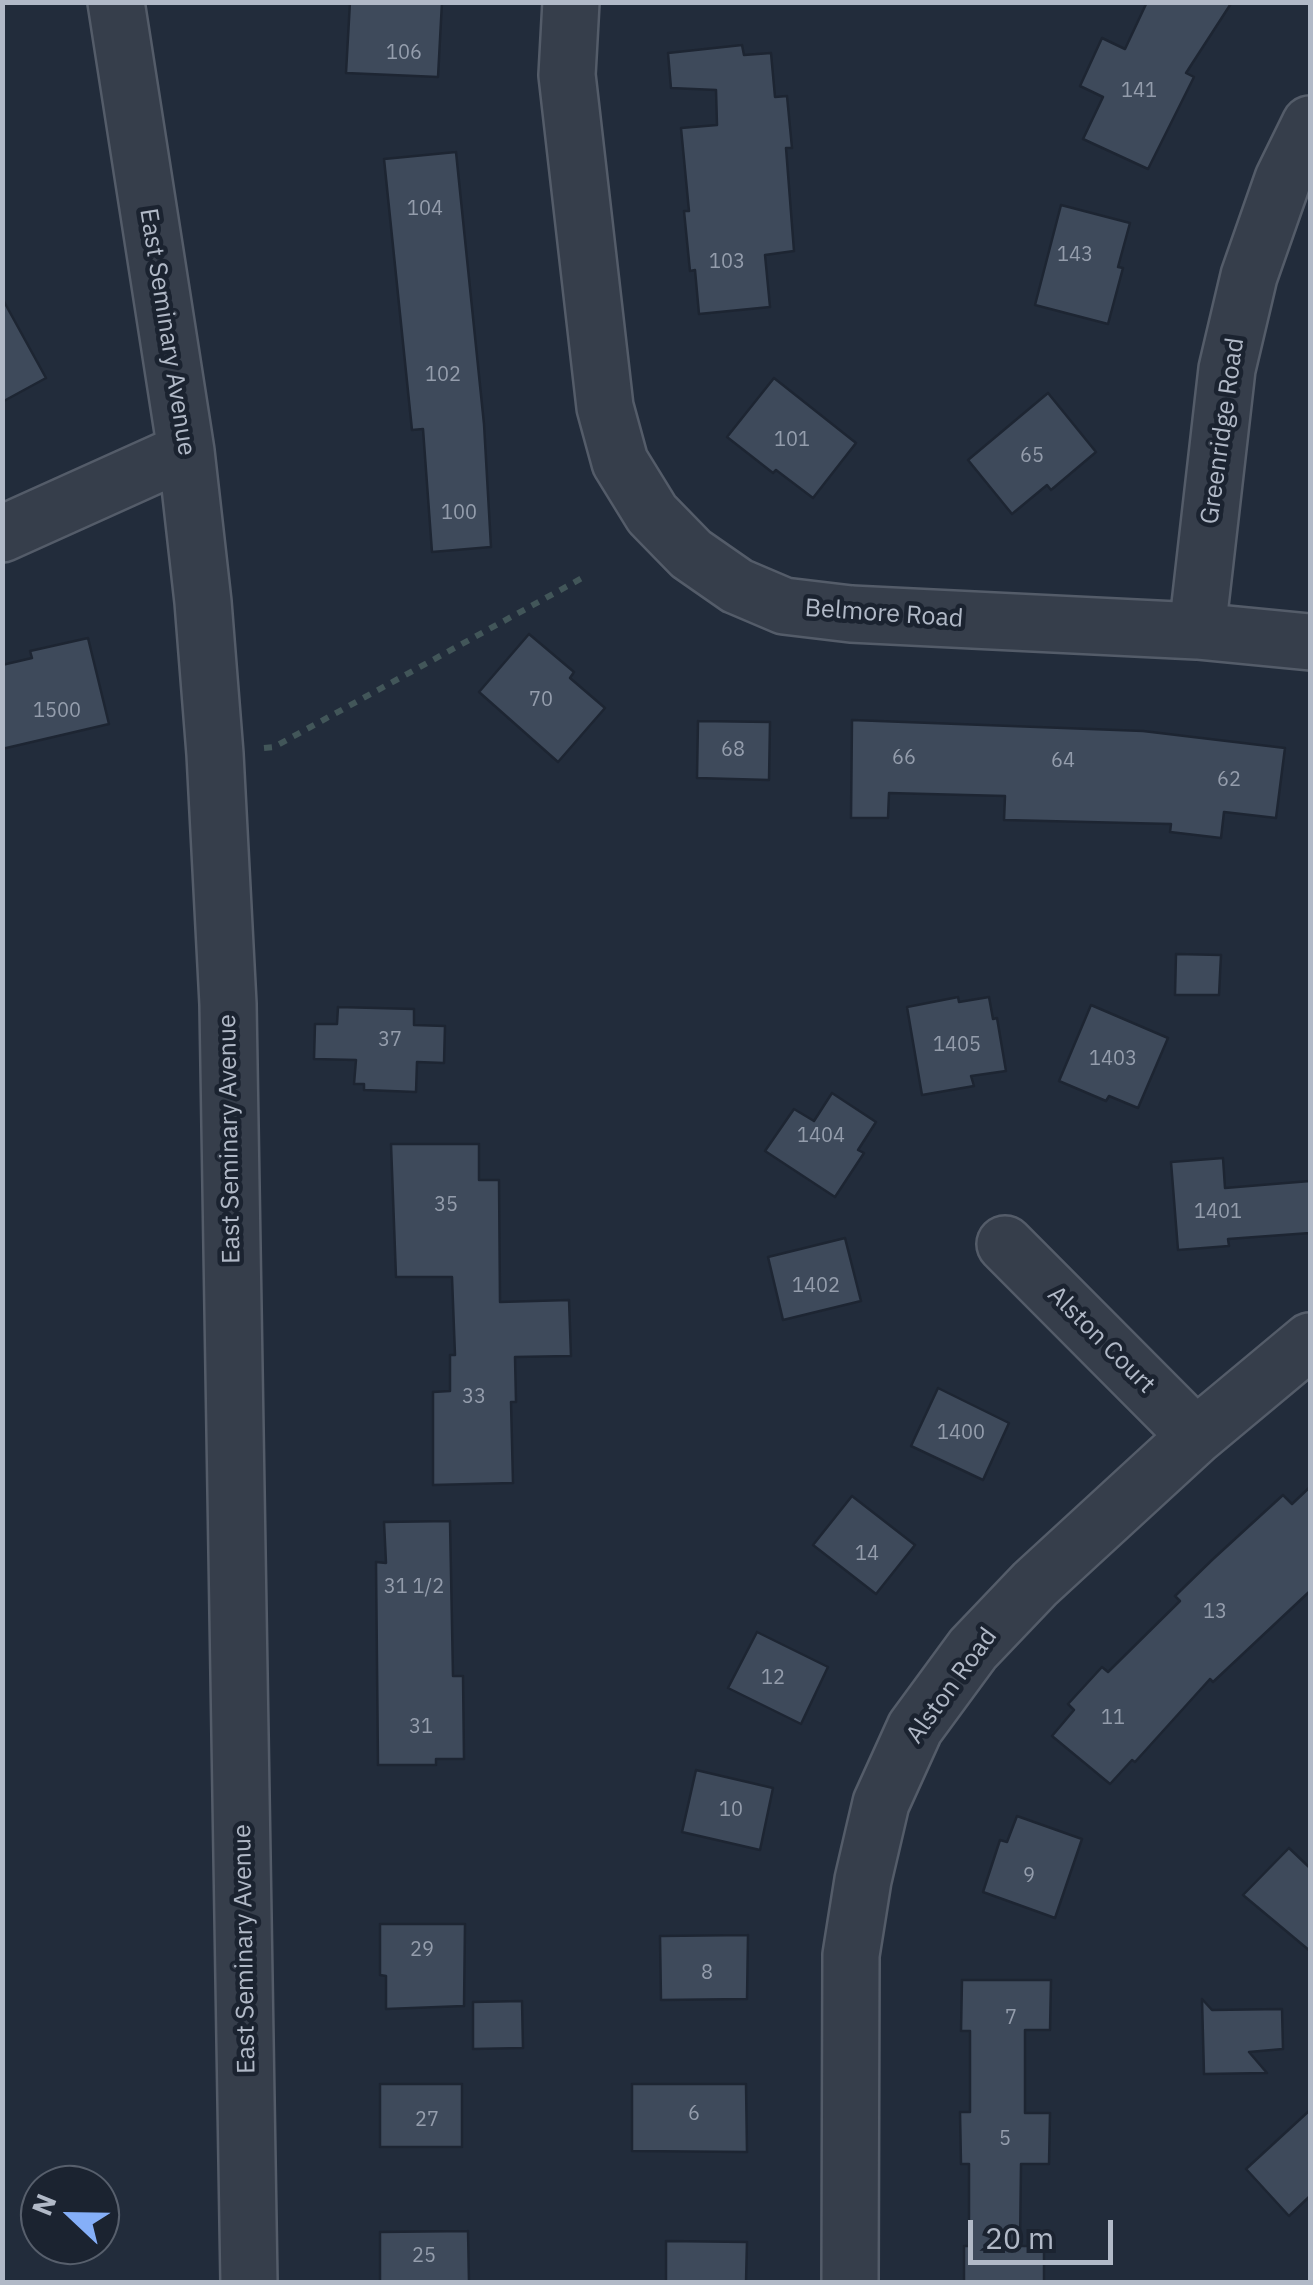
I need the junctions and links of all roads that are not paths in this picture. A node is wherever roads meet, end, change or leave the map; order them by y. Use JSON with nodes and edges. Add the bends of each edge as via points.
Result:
{"nodes":[{"id":1,"x":116,"y":2,"type":"edge"},
{"id":2,"x":571,"y":2,"type":"edge"},
{"id":3,"x":1310,"y":124,"type":"edge"},
{"id":4,"x":186,"y":452,"type":"junction"},
{"id":5,"x":2,"y":534,"type":"edge"},
{"id":6,"x":1198,"y":631,"type":"junction"},
{"id":7,"x":1310,"y":642,"type":"edge"},
{"id":8,"x":1005,"y":1244,"type":"dead end"},
{"id":9,"x":1310,"y":1341,"type":"edge"},
{"id":10,"x":1196,"y":1436,"type":"junction"},
{"id":11,"x":249,"y":2282,"type":"edge"},
{"id":12,"x":850,"y":2282,"type":"edge"}],
"edges":[{"from":1,"to":4,"type":"street","name":"East Seminary Avenue"},
{"from":2,"to":6,"type":"street","name":"Belmore Road","via":[[567,74],[605,408],[620,462],[652,514],[691,554],[784,606]]},
{"from":3,"to":6,"type":"street","name":"Greenridge Road","via":[[1250,276],[1226,370]]},
{"from":4,"to":5,"type":"street"},
{"from":4,"to":11,"type":"street","name":"East Seminary Avenue","via":[[208,660],[228,1004]]},
{"from":6,"to":7,"type":"street","name":"Belmore Road"},
{"from":8,"to":10,"type":"street","name":"Alston Court"},
{"from":9,"to":10,"type":"street","name":"Alston Road"},
{"from":10,"to":12,"type":"street","name":"Alston Road","via":[[972,1649],[916,1728],[882,1804],[851,1954]]}]}
